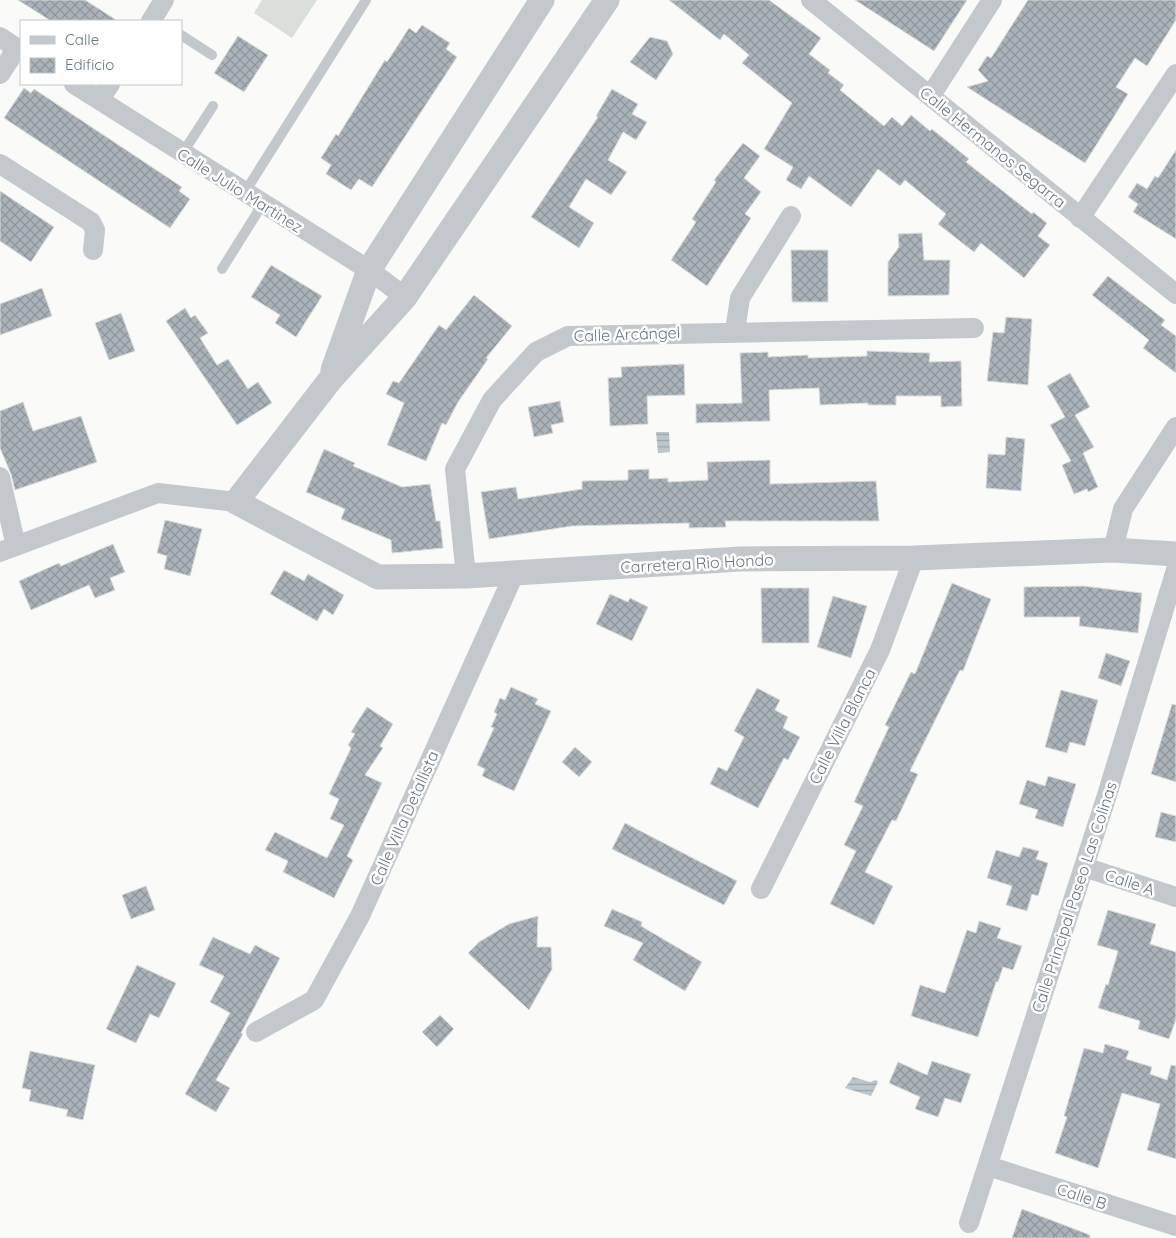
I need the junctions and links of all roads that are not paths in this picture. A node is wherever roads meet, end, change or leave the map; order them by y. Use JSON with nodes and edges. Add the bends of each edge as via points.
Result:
{"nodes":[{"id":1,"x":164,"y":0,"type":"edge"},
{"id":2,"x":366,"y":0,"type":"edge"},
{"id":3,"x":542,"y":0,"type":"edge"},
{"id":4,"x":607,"y":0,"type":"edge"},
{"id":5,"x":811,"y":0,"type":"edge"},
{"id":6,"x":992,"y":0,"type":"edge"},
{"id":7,"x":154,"y":20,"type":"edge"},
{"id":8,"x":182,"y":36,"type":"edge"},
{"id":9,"x":0,"y":37,"type":"edge"},
{"id":10,"x":19,"y":49,"type":"edge"},
{"id":11,"x":212,"y":55,"type":"dead end"},
{"id":12,"x":0,"y":74,"type":"edge"},
{"id":13,"x":1176,"y":74,"type":"edge"},
{"id":14,"x":78,"y":85,"type":"edge"},
{"id":15,"x":104,"y":92,"type":"edge"},
{"id":16,"x":931,"y":96,"type":"junction"},
{"id":17,"x":213,"y":106,"type":"dead end"},
{"id":18,"x":182,"y":154,"type":"junction"},
{"id":19,"x":0,"y":164,"type":"edge"},
{"id":20,"x":245,"y":192,"type":"junction"},
{"id":21,"x":262,"y":205,"type":"junction"},
{"id":22,"x":791,"y":216,"type":"dead end"},
{"id":23,"x":1080,"y":218,"type":"junction"},
{"id":24,"x":93,"y":250,"type":"dead end"},
{"id":25,"x":222,"y":269,"type":"dead end"},
{"id":26,"x":369,"y":270,"type":"junction"},
{"id":27,"x":1176,"y":294,"type":"edge"},
{"id":28,"x":405,"y":297,"type":"junction"},
{"id":29,"x":974,"y":328,"type":"dead end"},
{"id":30,"x":735,"y":331,"type":"junction"},
{"id":31,"x":330,"y":380,"type":"junction"},
{"id":32,"x":1176,"y":427,"type":"edge"},
{"id":33,"x":0,"y":477,"type":"edge"},
{"id":34,"x":236,"y":502,"type":"junction"},
{"id":35,"x":8,"y":549,"type":"edge"},
{"id":36,"x":1114,"y":550,"type":"junction"},
{"id":37,"x":1176,"y":554,"type":"edge"},
{"id":38,"x":914,"y":558,"type":"junction"},
{"id":39,"x":1176,"y":570,"type":"edge"},
{"id":40,"x":515,"y":572,"type":"junction"},
{"id":41,"x":466,"y":576,"type":"junction"},
{"id":42,"x":1084,"y":867,"type":"junction"},
{"id":43,"x":761,"y":888,"type":"dead end"},
{"id":44,"x":1176,"y":897,"type":"edge"},
{"id":45,"x":256,"y":1032,"type":"dead end"},
{"id":46,"x":988,"y":1166,"type":"junction"},
{"id":47,"x":970,"y":1223,"type":"dead end"},
{"id":48,"x":1176,"y":1225,"type":"edge"}],
"edges":[{"from":1,"to":7,"type":"street"},
{"from":2,"to":20,"type":"lane"},
{"from":3,"to":26,"type":"street"},
{"from":4,"to":28,"type":"street"},
{"from":5,"to":16,"type":"street","name":"Calle Hermanos Segarra"},
{"from":6,"to":16,"type":"street"},
{"from":8,"to":11,"type":"lane"},
{"from":9,"to":10,"type":"street"},
{"from":10,"to":12,"type":"street"},
{"from":13,"to":23,"type":"street"},
{"from":14,"to":15,"type":"street","name":"Calle Julio Martínez"},
{"from":15,"to":18,"type":"street","name":"Calle Julio Martínez"},
{"from":16,"to":23,"type":"street","name":"Calle Hermanos Segarra"},
{"from":17,"to":18,"type":"lane"},
{"from":18,"to":20,"type":"street","name":"Calle Julio Martínez"},
{"from":19,"to":24,"type":"street","via":[[91,222],[95,230]]},
{"from":20,"to":21,"type":"street","name":"Calle Julio Martínez"},
{"from":21,"to":25,"type":"lane"},
{"from":21,"to":26,"type":"street","name":"Calle Julio Martínez"},
{"from":22,"to":30,"type":"street","via":[[740,298]]},
{"from":23,"to":27,"type":"street","name":"Calle Hermanos Segarra"},
{"from":26,"to":28,"type":"street","name":"Calle Julio Martínez"},
{"from":26,"to":31,"type":"street"},
{"from":28,"to":31,"type":"street"},
{"from":29,"to":30,"type":"street","name":"Calle Arcángel"},
{"from":30,"to":41,"type":"street","name":"Calle Arcángel","via":[[568,336],[536,352],[492,400],[455,469]]},
{"from":31,"to":34,"type":"street"},
{"from":32,"to":36,"type":"street","via":[[1123,510]]},
{"from":33,"to":35,"type":"street"},
{"from":34,"to":35,"type":"street","via":[[158,493]]},
{"from":34,"to":41,"type":"street","name":"Carretera Rio Hondo","via":[[378,577]]},
{"from":36,"to":37,"type":"street","name":"Carretera Rio Hondo"},
{"from":36,"to":38,"type":"street","name":"Carretera Rio Hondo"},
{"from":38,"to":40,"type":"street","name":"Carretera Rio Hondo","via":[[740,559]]},
{"from":38,"to":43,"type":"street","name":"Calle Villa Blanca","via":[[880,650]]},
{"from":39,"to":42,"type":"street","name":"Calle Principal Paseo Las Colinas"},
{"from":40,"to":41,"type":"street","name":"Carretera Rio Hondo"},
{"from":40,"to":45,"type":"street","name":"Calle Villa Detallista","via":[[360,916],[314,1000]]},
{"from":42,"to":44,"type":"street","name":"Calle A"},
{"from":42,"to":46,"type":"street","name":"Calle Principal Paseo Las Colinas"},
{"from":46,"to":47,"type":"street","name":"Calle Principal Paseo Las Colinas"},
{"from":46,"to":48,"type":"street","name":"Calle B"}]}
